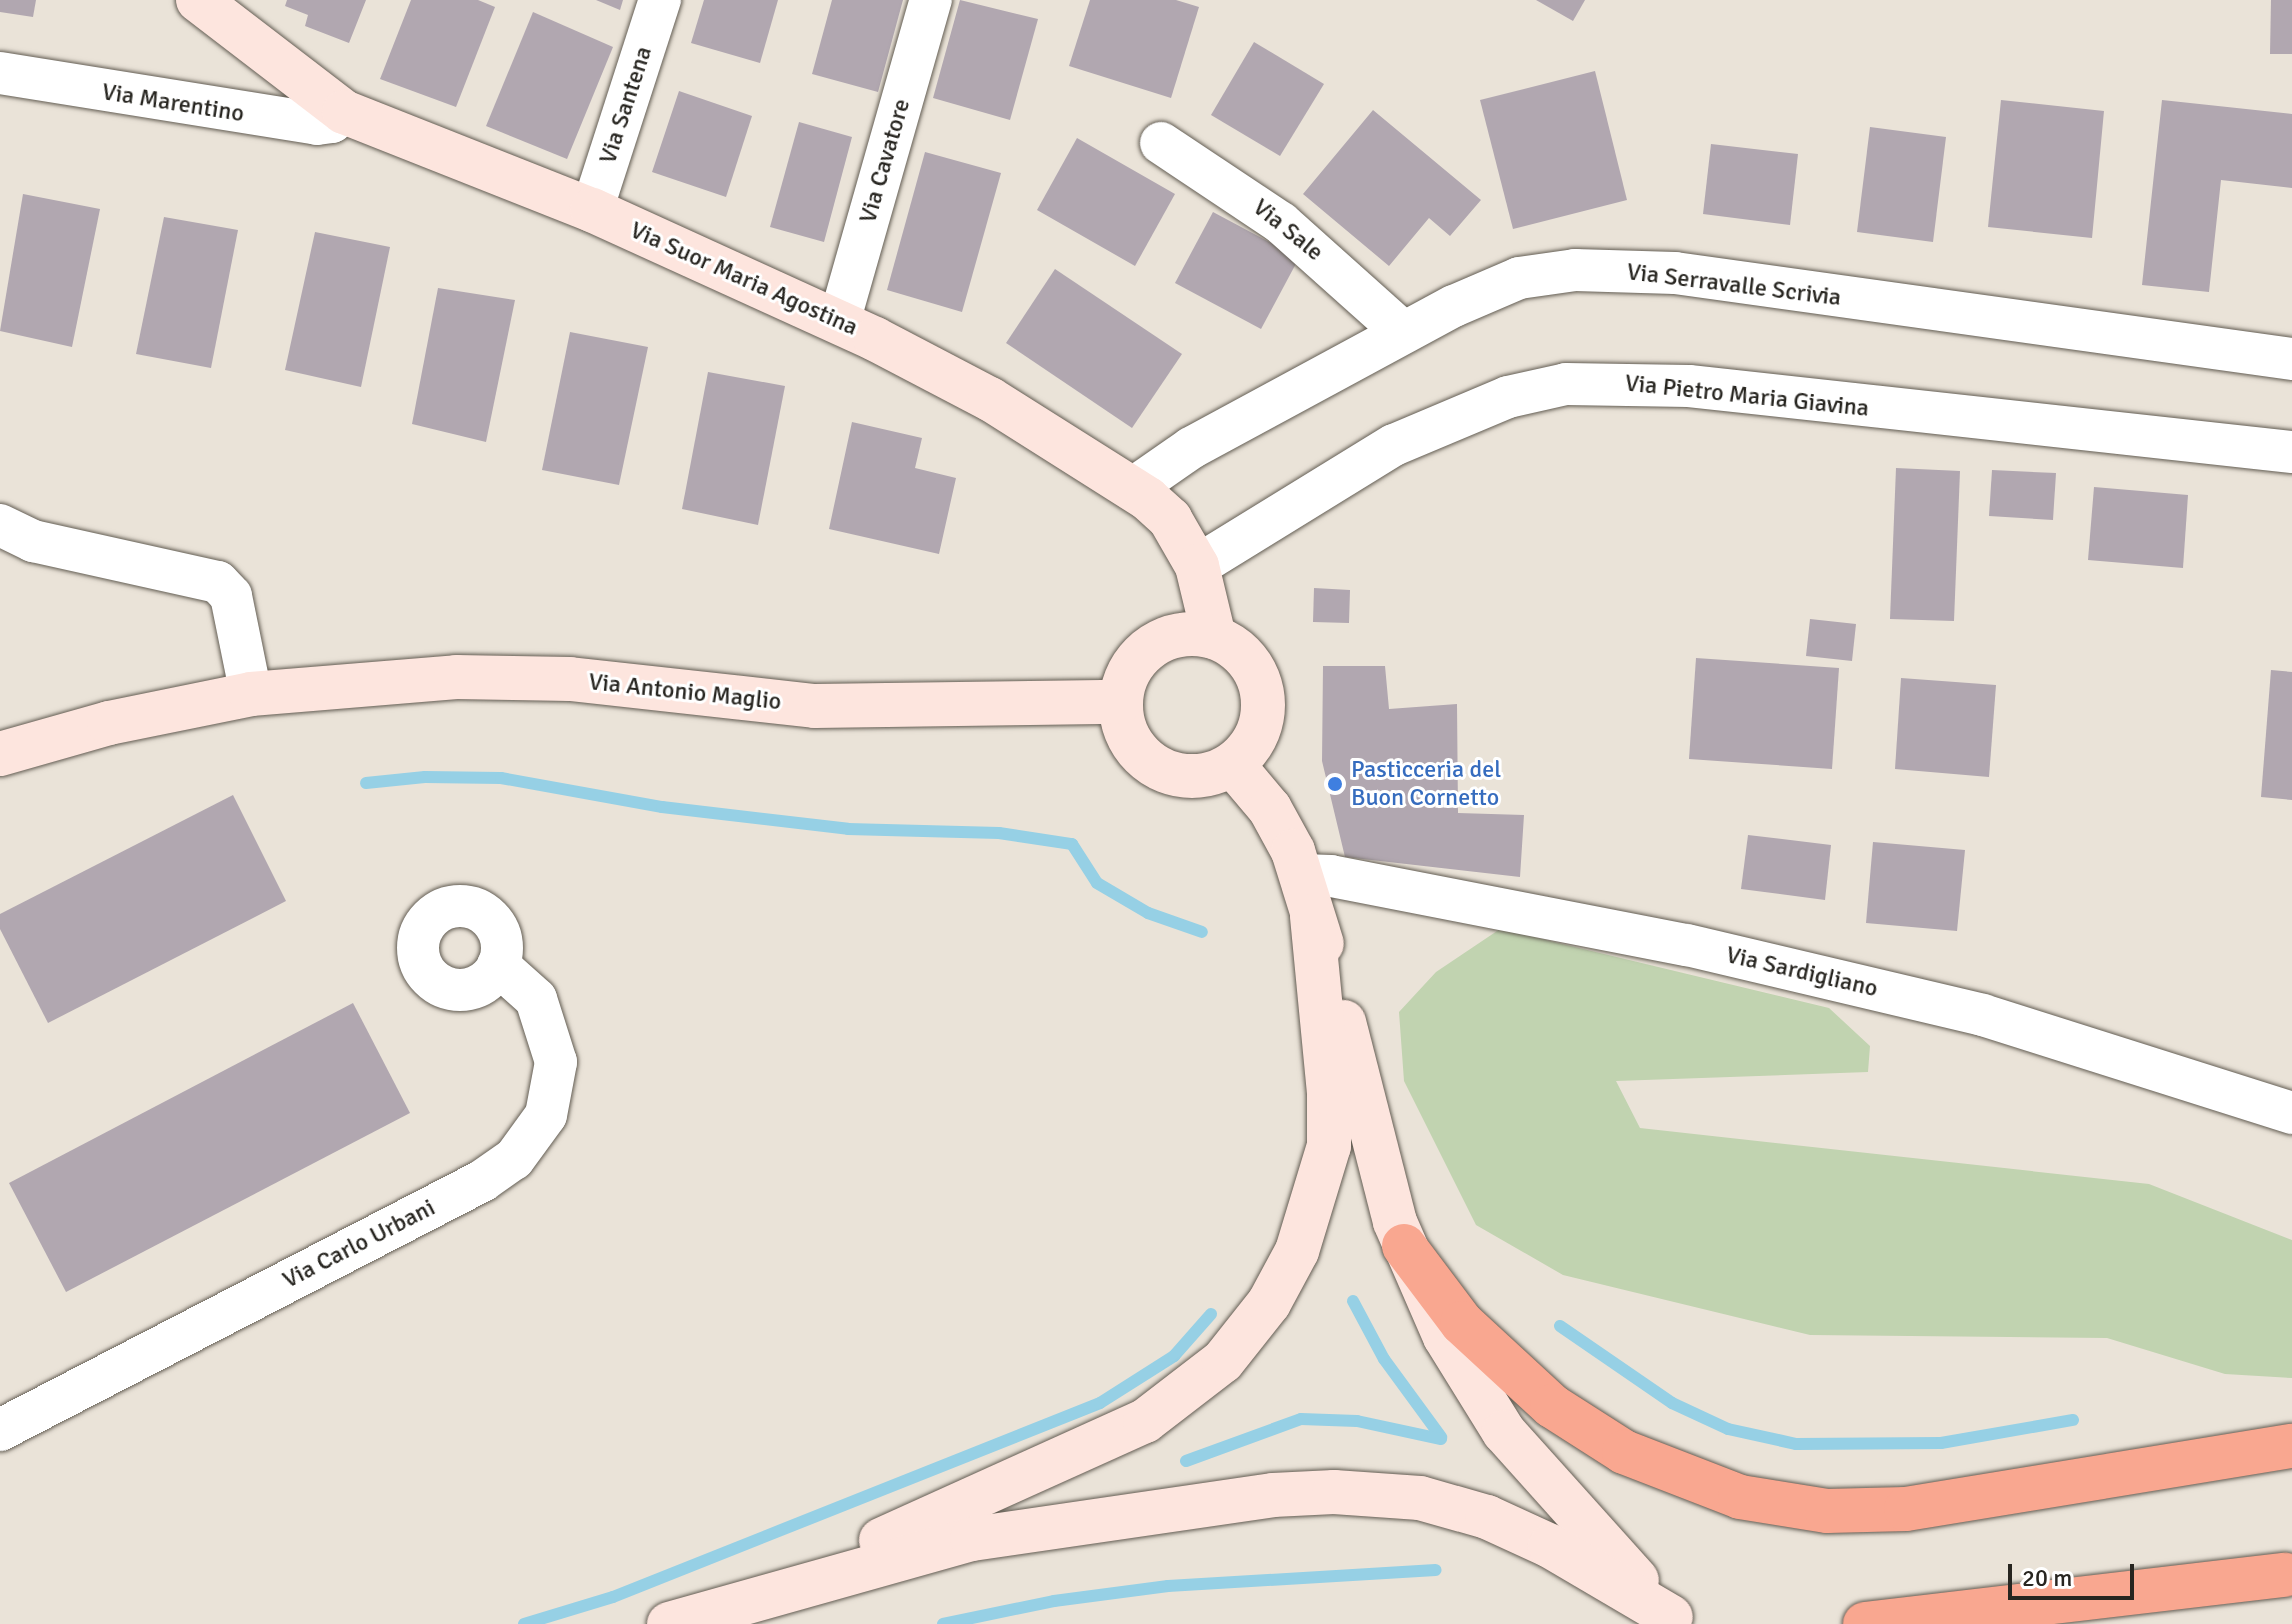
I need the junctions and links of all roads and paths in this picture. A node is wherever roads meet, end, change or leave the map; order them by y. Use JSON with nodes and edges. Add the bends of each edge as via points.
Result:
{"nodes":[{"id":1,"x":198,"y":0,"type":"edge"},
{"id":2,"x":660,"y":0,"type":"edge"},
{"id":3,"x":931,"y":0,"type":"edge"},
{"id":4,"x":0,"y":73,"type":"edge"},
{"id":5,"x":344,"y":112,"type":"junction"},
{"id":6,"x":1161,"y":143,"type":"dead end"},
{"id":7,"x":592,"y":210,"type":"junction"},
{"id":8,"x":839,"y":322,"type":"junction"},
{"id":9,"x":1403,"y":332,"type":"junction"},
{"id":10,"x":2292,"y":359,"type":"edge"},
{"id":11,"x":2292,"y":452,"type":"edge"},
{"id":12,"x":1132,"y":489,"type":"junction"},
{"id":13,"x":11,"y":538,"type":"edge"},
{"id":14,"x":1197,"y":566,"type":"junction"},
{"id":15,"x":1214,"y":637,"type":"junction"},
{"id":16,"x":251,"y":694,"type":"junction"},
{"id":17,"x":1120,"y":702,"type":"junction"},
{"id":18,"x":0,"y":754,"type":"edge"},
{"id":19,"x":1233,"y":765,"type":"junction"},
{"id":20,"x":1307,"y":896,"type":"junction"},
{"id":21,"x":498,"y":965,"type":"dead end"},
{"id":22,"x":2292,"y":1113,"type":"edge"},
{"id":23,"x":1404,"y":1246,"type":"junction"},
{"id":24,"x":0,"y":1430,"type":"edge"},
{"id":25,"x":2292,"y":1446,"type":"edge"},
{"id":26,"x":2289,"y":1574,"type":"edge"},
{"id":27,"x":730,"y":1604,"type":"junction"},
{"id":28,"x":669,"y":1624,"type":"edge"},
{"id":29,"x":1865,"y":1624,"type":"edge"},
{"id":30,"x":2080,"y":1624,"type":"edge"}],
"edges":[{"from":1,"to":5,"type":"street","name":"Via Suor Maria Agostina"},
{"from":2,"to":7,"type":"street","name":"Via Santena"},
{"from":3,"to":8,"type":"street","name":"Via Cavatore"},
{"from":4,"to":5,"type":"street","name":"Via Marentino","via":[[317,124],[332,122]]},
{"from":5,"to":7,"type":"street","name":"Via Suor Maria Agostina"},
{"from":6,"to":9,"type":"street","name":"Via Sale","via":[[1281,223]]},
{"from":7,"to":8,"type":"street","name":"Via Suor Maria Agostina"},
{"from":8,"to":12,"type":"street","name":"Via Suor Maria Agostina","via":[[990,399]]},
{"from":9,"to":10,"type":"street","name":"Via Serravalle Scrivia","via":[[1519,278],[1575,270],[1632,271]]},
{"from":9,"to":12,"type":"street","name":"Via Serravalle Scrivia","via":[[1191,448]]},
{"from":11,"to":14,"type":"street","name":"Via Pietro Maria Giavina","via":[[1689,386],[1566,384],[1508,397],[1394,445]]},
{"from":12,"to":14,"type":"street","name":"Via Suor Maria Agostina","via":[[1170,519]]},
{"from":13,"to":16,"type":"street","via":[[218,582],[231,596]]},
{"from":14,"to":15,"type":"street","name":"Via Suor Maria Agostina"},
{"from":15,"to":17,"type":"street","via":[[1179,636],[1147,650],[1131,668]]},
{"from":15,"to":19,"type":"street","via":[[1235,647],[1261,684],[1261,729]]},
{"from":16,"to":17,"type":"street","name":"Via Antonio Maglio","via":[[332,684],[512,677],[815,706]]},
{"from":16,"to":18,"type":"street","name":"Via Antonio Maglio","via":[[109,723]]},
{"from":17,"to":19,"type":"street","via":[[1128,738],[1143,758],[1163,771],[1211,775]]},
{"from":19,"to":20,"type":"street","via":[[1270,809]]},
{"from":20,"to":22,"type":"street","name":"Via Sardigliano","via":[[1331,876],[1687,945],[1983,1015]]},
{"from":20,"to":23,"type":"street"},
{"from":20,"to":27,"type":"street","via":[[1329,1093],[1329,1146],[1297,1251],[1239,1344],[1178,1398],[1110,1440]]},
{"from":21,"to":24,"type":"street","name":"Via Carlo Urbani","via":[[536,999],[556,1062],[546,1115],[514,1159],[482,1181]]},
{"from":23,"to":25,"type":"highway","via":[[1462,1323],[1552,1406],[1624,1452],[1740,1497],[1827,1511],[1906,1509]]},
{"from":23,"to":27,"type":"street","via":[[1451,1350],[1504,1432],[1671,1617],[1550,1546],[1487,1517],[1420,1498],[1334,1492],[1273,1495],[972,1539]]},
{"from":26,"to":29,"type":"highway"},
{"from":26,"to":30,"type":"highway"},
{"from":27,"to":28,"type":"street"}]}
